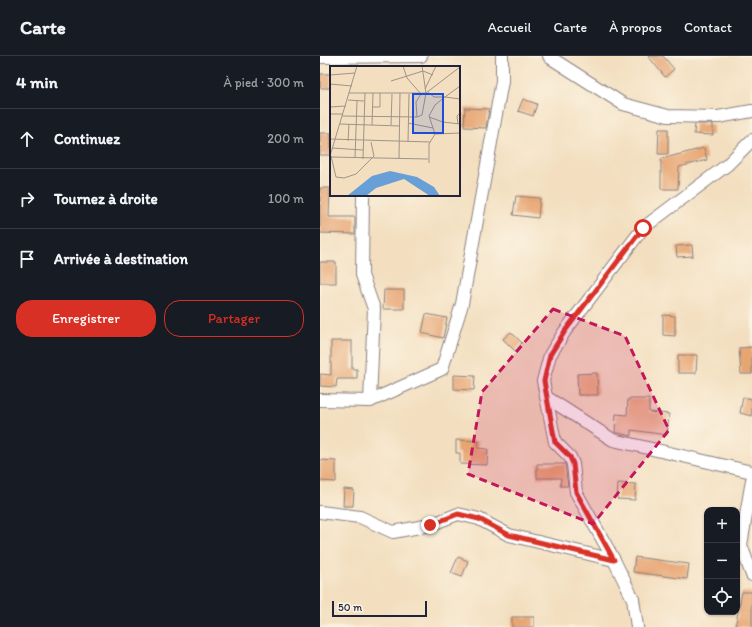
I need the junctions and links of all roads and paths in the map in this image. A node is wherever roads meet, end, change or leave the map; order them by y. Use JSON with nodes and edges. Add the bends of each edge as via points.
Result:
{"nodes":[{"id":1,"x":421,"y":56,"type":"edge"},
{"id":2,"x":427,"y":56,"type":"edge"},
{"id":3,"x":502,"y":56,"type":"edge"},
{"id":4,"x":550,"y":56,"type":"edge"},
{"id":5,"x":320,"y":58,"type":"edge"},
{"id":6,"x":420,"y":66,"type":"edge"},
{"id":7,"x":752,"y":111,"type":"edge"},
{"id":8,"x":752,"y":140,"type":"edge"},
{"id":9,"x":363,"y":196,"type":"edge"},
{"id":10,"x":546,"y":396,"type":"junction"},
{"id":11,"x":320,"y":400,"type":"edge"},
{"id":12,"x":370,"y":401,"type":"junction"},
{"id":13,"x":752,"y":472,"type":"edge"},
{"id":14,"x":752,"y":480,"type":"edge"},
{"id":15,"x":320,"y":512,"type":"edge"},
{"id":16,"x":614,"y":560,"type":"junction"},
{"id":17,"x":752,"y":575,"type":"edge"},
{"id":18,"x":637,"y":627,"type":"edge"}],
"edges":[{"from":1,"to":5,"type":"street"},
{"from":2,"to":6,"type":"street"},
{"from":3,"to":12,"type":"street","via":[[502,81],[462,304],[442,368]]},
{"from":4,"to":7,"type":"street","via":[[623,104],[668,116],[718,117]]},
{"from":8,"to":10,"type":"street","via":[[727,165],[643,228],[565,331],[550,355],[544,381]]},
{"from":9,"to":12,"type":"street","via":[[362,275],[374,309]]},
{"from":10,"to":13,"type":"street","via":[[613,440]]},
{"from":10,"to":16,"type":"street","via":[[555,442],[570,457],[576,492]]},
{"from":11,"to":12,"type":"street"},
{"from":14,"to":17,"type":"street","via":[[741,545]]},
{"from":15,"to":16,"type":"street","via":[[360,517],[393,532],[430,525],[458,514],[479,519],[509,535]]},
{"from":16,"to":18,"type":"street","via":[[633,599]]}]}
